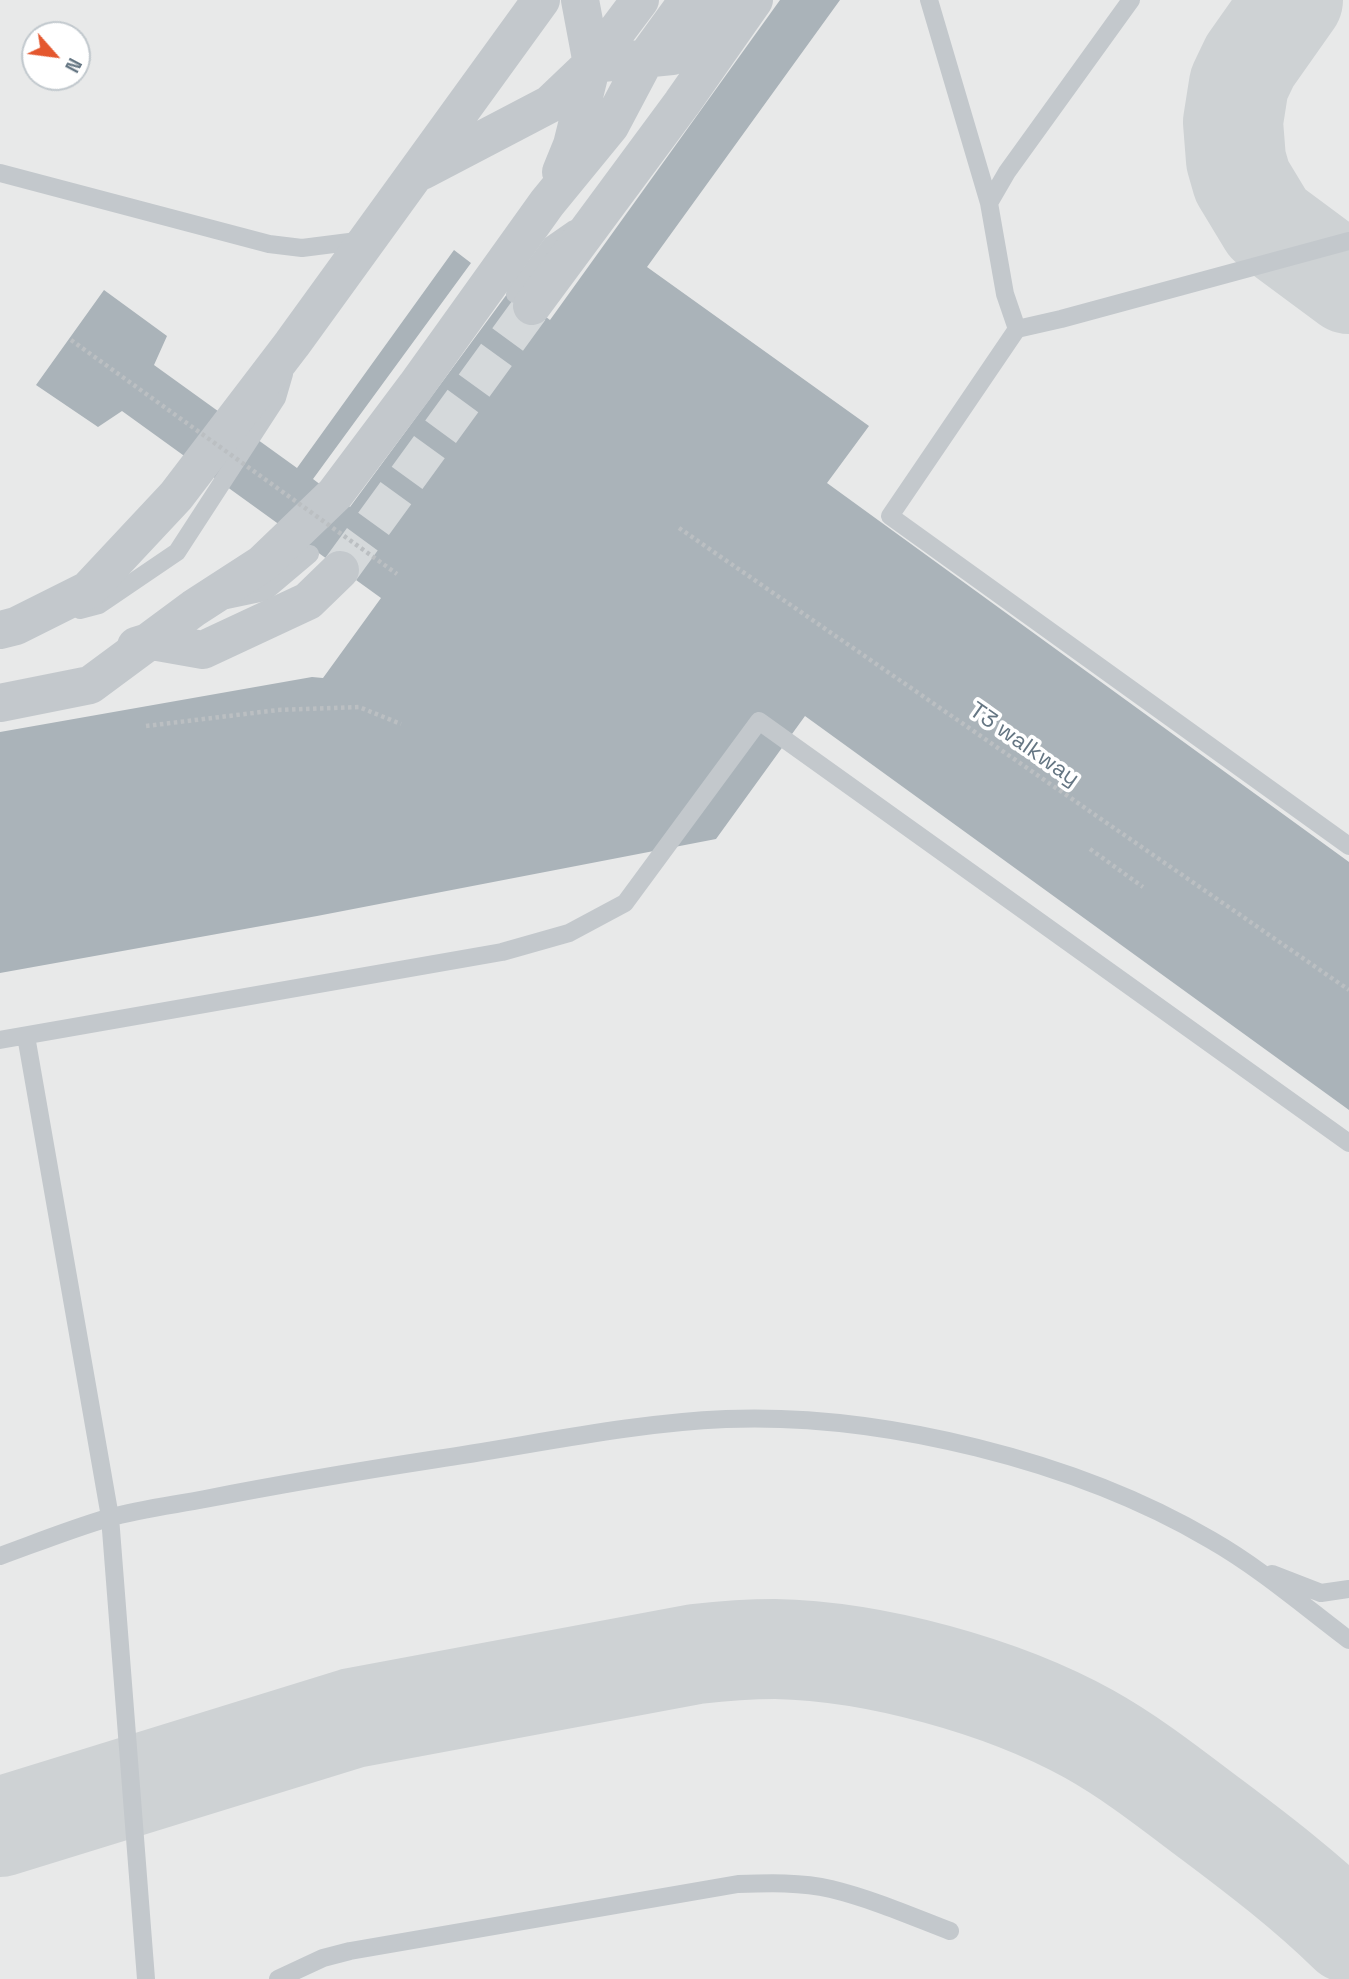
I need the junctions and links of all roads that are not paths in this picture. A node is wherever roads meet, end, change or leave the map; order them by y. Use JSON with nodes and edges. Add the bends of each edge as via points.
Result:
{"nodes":[{"id":1,"x":541,"y":0,"type":"edge"},
{"id":2,"x":580,"y":0,"type":"edge"},
{"id":3,"x":640,"y":0,"type":"edge"},
{"id":4,"x":688,"y":0,"type":"edge"},
{"id":5,"x":723,"y":0,"type":"edge"},
{"id":6,"x":754,"y":0,"type":"edge"},
{"id":7,"x":929,"y":0,"type":"edge"},
{"id":8,"x":1131,"y":0,"type":"edge"},
{"id":9,"x":646,"y":58,"type":"junction"},
{"id":10,"x":592,"y":64,"type":"junction"},
{"id":11,"x":0,"y":173,"type":"edge"},
{"id":12,"x":417,"y":173,"type":"junction"},
{"id":13,"x":547,"y":203,"type":"junction"},
{"id":14,"x":989,"y":203,"type":"junction"},
{"id":15,"x":369,"y":240,"type":"junction"},
{"id":16,"x":1349,"y":241,"type":"edge"},
{"id":17,"x":523,"y":300,"type":"tunnel mouth"},
{"id":18,"x":1017,"y":328,"type":"junction"},
{"id":19,"x":325,"y":562,"type":"joint"},
{"id":20,"x":194,"y":608,"type":"junction"},
{"id":21,"x":8,"y":628,"type":"edge"},
{"id":22,"x":152,"y":641,"type":"junction"},
{"id":23,"x":0,"y":681,"type":"edge"},
{"id":24,"x":0,"y":703,"type":"edge"},
{"id":25,"x":1349,"y":846,"type":"edge"},
{"id":26,"x":26,"y":1036,"type":"junction"},
{"id":27,"x":0,"y":1040,"type":"edge"},
{"id":28,"x":1349,"y":1143,"type":"edge"},
{"id":29,"x":110,"y":1517,"type":"junction"},
{"id":30,"x":0,"y":1556,"type":"edge"},
{"id":31,"x":1252,"y":1566,"type":"junction"},
{"id":32,"x":1349,"y":1589,"type":"edge"},
{"id":33,"x":1349,"y":1640,"type":"edge"},
{"id":34,"x":950,"y":1931,"type":"dead end"},
{"id":35,"x":146,"y":1979,"type":"edge"},
{"id":36,"x":278,"y":1979,"type":"edge"}],
"edges":[{"from":1,"to":12,"type":"street"},
{"from":2,"to":10,"type":"street"},
{"from":3,"to":10,"type":"street"},
{"from":4,"to":9,"type":"street"},
{"from":5,"to":9,"type":"street","via":[[701,30],[672,56]]},
{"from":6,"to":17,"type":"street","via":[[603,209]]},
{"from":7,"to":14,"type":"lane"},
{"from":8,"to":14,"type":"lane"},
{"from":9,"to":10,"type":"street"},
{"from":9,"to":13,"type":"street","via":[[610,126]]},
{"from":10,"to":12,"type":"street","via":[[551,104]]},
{"from":10,"to":13,"type":"street","via":[[572,145]]},
{"from":11,"to":15,"type":"lane","via":[[269,244],[302,248]]},
{"from":12,"to":15,"type":"street"},
{"from":13,"to":20,"type":"street","via":[[335,494],[262,564]]},
{"from":14,"to":18,"type":"lane","via":[[1005,294]]},
{"from":15,"to":21,"type":"street","via":[[176,496],[117,561],[88,590]]},
{"from":16,"to":18,"type":"lane"},
{"from":18,"to":25,"type":"lane","via":[[890,516]]},
{"from":19,"to":20,"type":"lane","via":[[265,592]]},
{"from":19,"to":22,"type":"street","via":[[307,601],[203,650]]},
{"from":20,"to":22,"type":"street"},
{"from":22,"to":23,"type":"street","via":[[69,669]]},
{"from":22,"to":24,"type":"street","via":[[90,685]]},
{"from":26,"to":27,"type":"lane"},
{"from":26,"to":28,"type":"lane","via":[[502,952],[569,933],[625,903],[759,721]]},
{"from":26,"to":29,"type":"lane"},
{"from":29,"to":30,"type":"lane"},
{"from":29,"to":31,"type":"lane","via":[[309,1479],[644,1427],[726,1419],[805,1420],[897,1431],[1043,1467],[1167,1517]]},
{"from":29,"to":35,"type":"lane"},
{"from":31,"to":32,"type":"lane","via":[[1321,1593]]},
{"from":31,"to":33,"type":"lane"},
{"from":34,"to":36,"type":"lane","via":[[830,1889],[738,1884],[350,1951]]}]}
